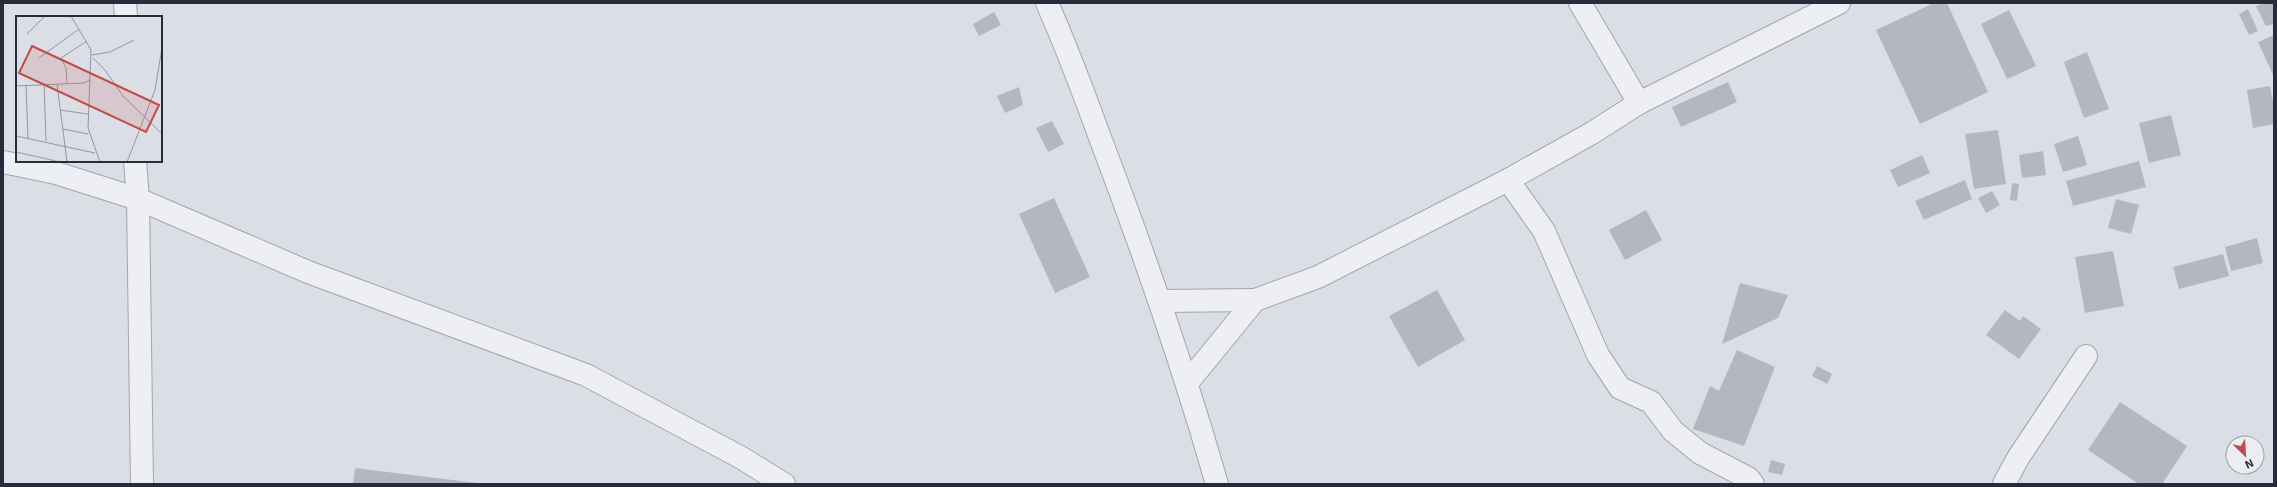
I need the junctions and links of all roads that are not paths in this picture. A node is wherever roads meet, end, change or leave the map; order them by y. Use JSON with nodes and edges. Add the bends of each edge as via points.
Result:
{"nodes":[{"id":1,"x":125,"y":3,"type":"edge"},
{"id":2,"x":1048,"y":3,"type":"edge"},
{"id":3,"x":1580,"y":3,"type":"edge"},
{"id":4,"x":1839,"y":3,"type":"edge"},
{"id":5,"x":126,"y":16,"type":"edge"},
{"id":6,"x":1639,"y":103,"type":"junction"},
{"id":7,"x":3,"y":162,"type":"edge"},
{"id":8,"x":135,"y":162,"type":"edge"},
{"id":9,"x":61,"y":167,"type":"edge"},
{"id":10,"x":1508,"y":180,"type":"junction"},
{"id":11,"x":138,"y":200,"type":"junction"},
{"id":12,"x":1255,"y":300,"type":"junction"},
{"id":13,"x":1161,"y":301,"type":"junction"},
{"id":14,"x":2086,"y":356,"type":"dead end"},
{"id":15,"x":1188,"y":382,"type":"junction"},
{"id":16,"x":142,"y":484,"type":"edge"},
{"id":17,"x":784,"y":484,"type":"edge"},
{"id":18,"x":1217,"y":484,"type":"edge"},
{"id":19,"x":1753,"y":484,"type":"edge"},
{"id":20,"x":2004,"y":484,"type":"edge"}],
"edges":[{"from":1,"to":5,"type":"street"},
{"from":2,"to":13,"type":"street"},
{"from":3,"to":6,"type":"street"},
{"from":4,"to":6,"type":"street"},
{"from":6,"to":10,"type":"street","via":[[1592,133]]},
{"from":7,"to":9,"type":"street"},
{"from":8,"to":11,"type":"street"},
{"from":9,"to":11,"type":"street"},
{"from":10,"to":12,"type":"street","via":[[1318,277]]},
{"from":10,"to":19,"type":"street","via":[[1544,231],[1598,355],[1620,388],[1650,402],[1674,432],[1700,453],[1748,478]]},
{"from":11,"to":16,"type":"street"},
{"from":11,"to":17,"type":"street","via":[[308,272],[586,375],[740,457]]},
{"from":12,"to":13,"type":"street"},
{"from":12,"to":15,"type":"street"},
{"from":13,"to":15,"type":"street"},
{"from":14,"to":20,"type":"street","via":[[2018,458]]},
{"from":15,"to":18,"type":"street"}]}
